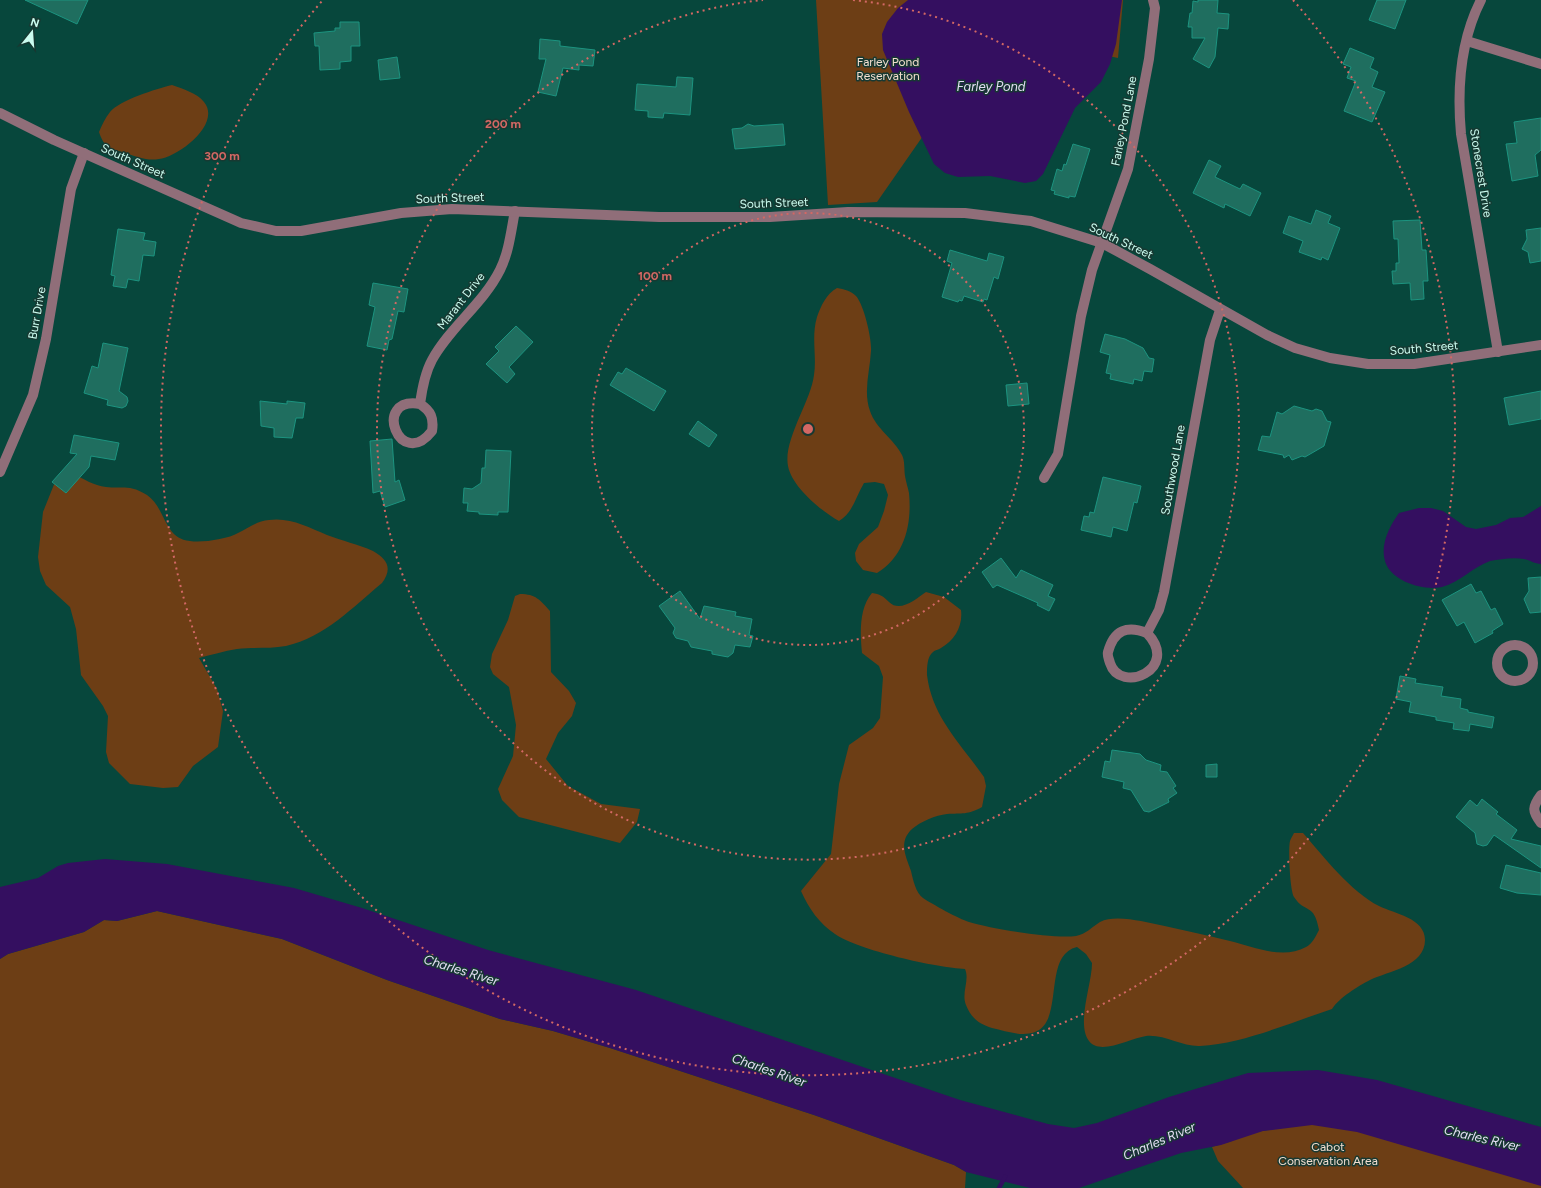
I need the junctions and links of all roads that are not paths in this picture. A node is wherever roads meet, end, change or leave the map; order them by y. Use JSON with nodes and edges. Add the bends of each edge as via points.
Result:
{"nodes":[{"id":1,"x":1153,"y":0,"type":"edge"},
{"id":2,"x":1481,"y":0,"type":"edge"},
{"id":3,"x":1467,"y":42,"type":"junction"},
{"id":4,"x":1541,"y":64,"type":"edge"},
{"id":5,"x":0,"y":113,"type":"edge"},
{"id":6,"x":84,"y":154,"type":"junction"},
{"id":7,"x":515,"y":211,"type":"junction"},
{"id":8,"x":1102,"y":243,"type":"junction"},
{"id":9,"x":1220,"y":310,"type":"junction"},
{"id":10,"x":1541,"y":345,"type":"edge"},
{"id":11,"x":1498,"y":352,"type":"junction"},
{"id":12,"x":420,"y":404,"type":"junction"},
{"id":13,"x":0,"y":472,"type":"edge"},
{"id":14,"x":1044,"y":478,"type":"dead end"},
{"id":15,"x":1147,"y":633,"type":"junction"},
{"id":16,"x":1541,"y":795,"type":"edge"},
{"id":17,"x":1541,"y":823,"type":"edge"}],
"edges":[{"from":1,"to":8,"type":"street","name":"Farley Pond Lane","via":[[1149,60],[1128,169]]},
{"from":2,"to":3,"type":"street","name":"Stonecrest Drive"},
{"from":3,"to":4,"type":"street"},
{"from":3,"to":11,"type":"street","name":"Stonecrest Drive","via":[[1460,75],[1461,134]]},
{"from":5,"to":6,"type":"street","name":"South Street"},
{"from":6,"to":7,"type":"street","name":"South Street","via":[[241,223],[276,231],[297,231],[401,213],[445,209]]},
{"from":6,"to":13,"type":"street","name":"Burr Drive","via":[[70,189],[46,339],[33,395]]},
{"from":7,"to":8,"type":"street","name":"South Street","via":[[691,217],[770,217],[848,212],[965,213],[1031,222]]},
{"from":7,"to":12,"type":"street","name":"Marant Drive","via":[[508,250],[501,269],[492,285],[436,352],[427,372]]},
{"from":8,"to":9,"type":"street","name":"South Street"},
{"from":8,"to":14,"type":"street","via":[[1092,270],[1081,316],[1058,454]]},
{"from":9,"to":11,"type":"street","name":"South Street","via":[[1295,348],[1350,362],[1414,364]]},
{"from":9,"to":15,"type":"street","name":"Southwood Lane","via":[[1210,340],[1160,610]]},
{"from":10,"to":11,"type":"street","name":"South Street"},
{"from":12,"to":12,"type":"street","via":[[428,409],[432,417],[432,431],[422,441],[409,443],[397,436],[393,420],[395,413],[402,406]]},
{"from":15,"to":15,"type":"street","via":[[1136,628],[1121,631],[1111,640],[1107,655],[1111,667],[1123,677],[1139,678],[1152,670],[1158,654],[1155,641]]},
{"from":16,"to":17,"type":"street","via":[[1534,806],[1534,814]]}]}
